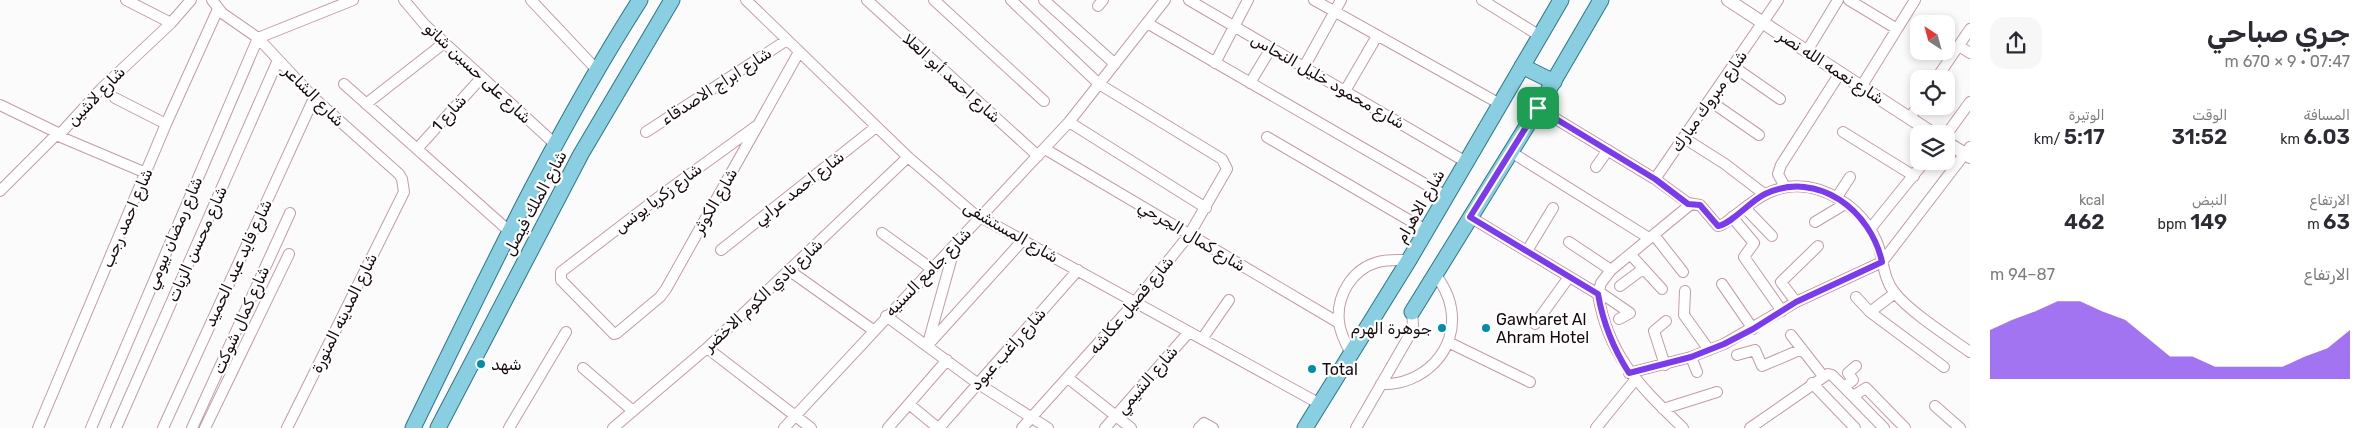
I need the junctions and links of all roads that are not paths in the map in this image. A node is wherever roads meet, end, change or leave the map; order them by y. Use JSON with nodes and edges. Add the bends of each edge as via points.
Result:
{"nodes":[{"id":1,"x":126,"y":0,"type":"edge"},
{"id":2,"x":191,"y":0,"type":"edge"},
{"id":3,"x":353,"y":0,"type":"edge"},
{"id":4,"x":404,"y":0,"type":"edge"},
{"id":5,"x":531,"y":0,"type":"edge"},
{"id":6,"x":640,"y":0,"type":"edge"},
{"id":7,"x":672,"y":0,"type":"edge"},
{"id":8,"x":746,"y":0,"type":"edge"},
{"id":9,"x":866,"y":0,"type":"edge"},
{"id":10,"x":934,"y":0,"type":"edge"},
{"id":11,"x":1011,"y":0,"type":"edge"},
{"id":12,"x":1044,"y":0,"type":"edge"},
{"id":13,"x":1166,"y":0,"type":"edge"},
{"id":14,"x":1189,"y":0,"type":"edge"},
{"id":15,"x":1248,"y":0,"type":"edge"},
{"id":16,"x":1314,"y":0,"type":"edge"},
{"id":17,"x":1341,"y":0,"type":"edge"},
{"id":18,"x":1482,"y":0,"type":"edge"},
{"id":19,"x":1561,"y":0,"type":"edge"},
{"id":20,"x":1601,"y":0,"type":"edge"},
{"id":21,"x":1728,"y":0,"type":"edge"},
{"id":22,"x":1778,"y":0,"type":"edge"},
{"id":23,"x":1838,"y":0,"type":"edge"},
{"id":24,"x":1849,"y":0,"type":"edge"},
{"id":25,"x":1915,"y":0,"type":"edge"},
{"id":26,"x":216,"y":3,"type":"edge"},
{"id":27,"x":1335,"y":12,"type":"junction"},
{"id":28,"x":630,"y":15,"type":"junction"},
{"id":29,"x":171,"y":23,"type":"junction"},
{"id":30,"x":1764,"y":23,"type":"junction"},
{"id":31,"x":1147,"y":24,"type":"junction"},
{"id":32,"x":1234,"y":26,"type":"junction"},
{"id":33,"x":1897,"y":28,"type":"junction"},
{"id":34,"x":1970,"y":29,"type":"edge"},
{"id":35,"x":654,"y":30,"type":"junction"},
{"id":36,"x":1377,"y":36,"type":"junction"},
{"id":37,"x":1540,"y":36,"type":"junction"},
{"id":38,"x":258,"y":38,"type":"junction"},
{"id":39,"x":787,"y":40,"type":"junction"},
{"id":40,"x":444,"y":43,"type":"junction"},
{"id":41,"x":1959,"y":46,"type":"junction"},
{"id":42,"x":1271,"y":48,"type":"junction"},
{"id":43,"x":1806,"y":51,"type":"junction"},
{"id":44,"x":799,"y":52,"type":"junction"},
{"id":45,"x":1970,"y":53,"type":"edge"},
{"id":46,"x":278,"y":60,"type":"junction"},
{"id":47,"x":1215,"y":63,"type":"junction"},
{"id":48,"x":1115,"y":64,"type":"junction"},
{"id":49,"x":1522,"y":66,"type":"junction"},
{"id":50,"x":1304,"y":67,"type":"junction"},
{"id":51,"x":1734,"y":67,"type":"junction"},
{"id":52,"x":597,"y":70,"type":"junction"},
{"id":53,"x":1942,"y":70,"type":"edge"},
{"id":54,"x":1840,"y":73,"type":"junction"},
{"id":55,"x":482,"y":77,"type":"junction"},
{"id":56,"x":1554,"y":82,"type":"junction"},
{"id":57,"x":1250,"y":83,"type":"junction"},
{"id":58,"x":344,"y":84,"type":"dead end"},
{"id":59,"x":1099,"y":84,"type":"junction"},
{"id":60,"x":1861,"y":86,"type":"junction"},
{"id":61,"x":1345,"y":91,"type":"junction"},
{"id":62,"x":115,"y":98,"type":"dead end"},
{"id":63,"x":314,"y":98,"type":"junction"},
{"id":64,"x":1780,"y":99,"type":"dead end"},
{"id":65,"x":1044,"y":101,"type":"dead end"},
{"id":66,"x":1710,"y":101,"type":"junction"},
{"id":67,"x":1970,"y":102,"type":"edge"},
{"id":68,"x":366,"y":104,"type":"junction"},
{"id":69,"x":1500,"y":104,"type":"junction"},
{"id":70,"x":0,"y":105,"type":"edge"},
{"id":71,"x":1538,"y":108,"type":"junction"},
{"id":72,"x":1912,"y":115,"type":"edge"},
{"id":73,"x":1910,"y":118,"type":"junction"},
{"id":74,"x":1069,"y":122,"type":"junction"},
{"id":75,"x":166,"y":124,"type":"junction"},
{"id":76,"x":759,"y":124,"type":"junction"},
{"id":77,"x":1920,"y":125,"type":"edge"},
{"id":78,"x":1953,"y":125,"type":"edge"},
{"id":79,"x":876,"y":126,"type":"junction"},
{"id":80,"x":646,"y":132,"type":"dead end"},
{"id":81,"x":1843,"y":132,"type":"dead end"},
{"id":82,"x":58,"y":134,"type":"junction"},
{"id":83,"x":1760,"y":135,"type":"dead end"},
{"id":84,"x":1267,"y":137,"type":"dead end"},
{"id":85,"x":1684,"y":138,"type":"junction"},
{"id":86,"x":555,"y":144,"type":"junction"},
{"id":87,"x":1955,"y":146,"type":"edge"},
{"id":88,"x":417,"y":149,"type":"junction"},
{"id":89,"x":1608,"y":150,"type":"junction"},
{"id":90,"x":1042,"y":152,"type":"junction"},
{"id":91,"x":1511,"y":152,"type":"junction"},
{"id":92,"x":1968,"y":153,"type":"edge"},
{"id":93,"x":908,"y":157,"type":"junction"},
{"id":94,"x":1466,"y":162,"type":"junction"},
{"id":95,"x":1596,"y":167,"type":"dead end"},
{"id":96,"x":1918,"y":170,"type":"edge"},
{"id":97,"x":146,"y":173,"type":"junction"},
{"id":98,"x":1914,"y":176,"type":"junction"},
{"id":99,"x":1850,"y":177,"type":"dead end"},
{"id":100,"x":1655,"y":179,"type":"junction"},
{"id":101,"x":1785,"y":187,"type":"junction"},
{"id":102,"x":0,"y":191,"type":"edge"},
{"id":103,"x":1764,"y":194,"type":"junction"},
{"id":104,"x":1446,"y":196,"type":"junction"},
{"id":105,"x":401,"y":197,"type":"joint"},
{"id":106,"x":1836,"y":197,"type":"junction"},
{"id":107,"x":1691,"y":204,"type":"junction"},
{"id":108,"x":1846,"y":204,"type":"junction"},
{"id":109,"x":1206,"y":208,"type":"junction"},
{"id":110,"x":1553,"y":208,"type":"dead end"},
{"id":111,"x":1745,"y":208,"type":"junction"},
{"id":112,"x":290,"y":213,"type":"dead end"},
{"id":113,"x":981,"y":217,"type":"junction"},
{"id":114,"x":1470,"y":217,"type":"junction"},
{"id":115,"x":1732,"y":217,"type":"junction"},
{"id":116,"x":1815,"y":222,"type":"dead end"},
{"id":117,"x":1870,"y":229,"type":"junction"},
{"id":118,"x":1426,"y":230,"type":"junction"},
{"id":119,"x":510,"y":231,"type":"junction"},
{"id":120,"x":882,"y":233,"type":"dead end"},
{"id":121,"x":1189,"y":235,"type":"junction"},
{"id":122,"x":1652,"y":236,"type":"junction"},
{"id":123,"x":1772,"y":236,"type":"dead end"},
{"id":124,"x":1023,"y":240,"type":"junction"},
{"id":125,"x":1569,"y":242,"type":"dead end"},
{"id":126,"x":956,"y":243,"type":"junction"},
{"id":127,"x":1818,"y":246,"type":"dead end"},
{"id":128,"x":721,"y":250,"type":"dead end"},
{"id":129,"x":1527,"y":251,"type":"junction"},
{"id":130,"x":289,"y":254,"type":"dead end"},
{"id":131,"x":1630,"y":254,"type":"junction"},
{"id":132,"x":1409,"y":260,"type":"junction"},
{"id":133,"x":1882,"y":262,"type":"junction"},
{"id":134,"x":932,"y":269,"type":"junction"},
{"id":135,"x":1643,"y":269,"type":"junction"},
{"id":136,"x":1078,"y":270,"type":"junction"},
{"id":137,"x":1611,"y":270,"type":"junction"},
{"id":138,"x":790,"y":271,"type":"junction"},
{"id":139,"x":1684,"y":272,"type":"dead end"},
{"id":140,"x":1435,"y":273,"type":"junction"},
{"id":141,"x":1569,"y":277,"type":"junction"},
{"id":142,"x":1722,"y":284,"type":"dead end"},
{"id":143,"x":1620,"y":286,"type":"dead end"},
{"id":144,"x":1662,"y":289,"type":"dead end"},
{"id":145,"x":1685,"y":291,"type":"dead end"},
{"id":146,"x":1598,"y":292,"type":"junction"},
{"id":147,"x":1895,"y":294,"type":"junction"},
{"id":148,"x":1856,"y":297,"type":"dead end"},
{"id":149,"x":1229,"y":300,"type":"dead end"},
{"id":150,"x":1135,"y":302,"type":"junction"},
{"id":151,"x":1796,"y":302,"type":"junction"},
{"id":152,"x":1782,"y":311,"type":"junction"},
{"id":153,"x":1412,"y":312,"type":"joint"},
{"id":154,"x":1870,"y":312,"type":"junction"},
{"id":155,"x":886,"y":316,"type":"junction"},
{"id":156,"x":1619,"y":318,"type":"dead end"},
{"id":157,"x":1666,"y":321,"type":"dead end"},
{"id":158,"x":1339,"y":323,"type":"junction"},
{"id":159,"x":1535,"y":324,"type":"dead end"},
{"id":160,"x":1753,"y":329,"type":"junction"},
{"id":161,"x":873,"y":330,"type":"junction"},
{"id":162,"x":566,"y":332,"type":"dead end"},
{"id":163,"x":1189,"y":332,"type":"junction"},
{"id":164,"x":613,"y":333,"type":"joint"},
{"id":165,"x":1791,"y":335,"type":"dead end"},
{"id":166,"x":1202,"y":339,"type":"junction"},
{"id":167,"x":1448,"y":342,"type":"junction"},
{"id":168,"x":928,"y":346,"type":"junction"},
{"id":169,"x":707,"y":348,"type":"junction"},
{"id":170,"x":1802,"y":349,"type":"junction"},
{"id":171,"x":1709,"y":350,"type":"junction"},
{"id":172,"x":1970,"y":352,"type":"edge"},
{"id":173,"x":1351,"y":354,"type":"junction"},
{"id":174,"x":1737,"y":355,"type":"dead end"},
{"id":175,"x":1691,"y":357,"type":"junction"},
{"id":176,"x":947,"y":360,"type":"junction"},
{"id":177,"x":1665,"y":365,"type":"junction"},
{"id":178,"x":1856,"y":366,"type":"dead end"},
{"id":179,"x":1944,"y":367,"type":"dead end"},
{"id":180,"x":583,"y":368,"type":"dead end"},
{"id":181,"x":1697,"y":372,"type":"dead end"},
{"id":182,"x":1632,"y":376,"type":"junction"},
{"id":183,"x":1823,"y":376,"type":"junction"},
{"id":184,"x":1068,"y":378,"type":"junction"},
{"id":185,"x":1530,"y":382,"type":"dead end"},
{"id":186,"x":977,"y":383,"type":"junction"},
{"id":187,"x":1812,"y":383,"type":"junction"},
{"id":188,"x":1381,"y":384,"type":"junction"},
{"id":189,"x":1844,"y":387,"type":"junction"},
{"id":190,"x":1717,"y":392,"type":"dead end"},
{"id":191,"x":1853,"y":396,"type":"junction"},
{"id":192,"x":908,"y":404,"type":"junction"},
{"id":193,"x":1320,"y":404,"type":"junction"},
{"id":194,"x":1935,"y":406,"type":"dead end"},
{"id":195,"x":1663,"y":409,"type":"junction"},
{"id":196,"x":633,"y":411,"type":"junction"},
{"id":197,"x":1116,"y":416,"type":"junction"},
{"id":198,"x":1031,"y":418,"type":"junction"},
{"id":199,"x":791,"y":423,"type":"edge"},
{"id":200,"x":1758,"y":426,"type":"edge"},
{"id":201,"x":38,"y":428,"type":"edge"},
{"id":202,"x":91,"y":428,"type":"edge"},
{"id":203,"x":116,"y":428,"type":"edge"},
{"id":204,"x":163,"y":428,"type":"edge"},
{"id":205,"x":192,"y":428,"type":"edge"},
{"id":206,"x":205,"y":428,"type":"edge"},
{"id":207,"x":287,"y":428,"type":"edge"},
{"id":208,"x":413,"y":428,"type":"edge"},
{"id":209,"x":438,"y":428,"type":"edge"},
{"id":210,"x":509,"y":428,"type":"edge"},
{"id":211,"x":613,"y":428,"type":"edge"},
{"id":212,"x":811,"y":428,"type":"edge"},
{"id":213,"x":888,"y":428,"type":"edge"},
{"id":214,"x":939,"y":428,"type":"edge"},
{"id":215,"x":1022,"y":428,"type":"edge"},
{"id":216,"x":1048,"y":428,"type":"edge"},
{"id":217,"x":1105,"y":428,"type":"edge"},
{"id":218,"x":1131,"y":428,"type":"edge"},
{"id":219,"x":1199,"y":428,"type":"edge"},
{"id":220,"x":1213,"y":428,"type":"edge"},
{"id":221,"x":1305,"y":428,"type":"edge"},
{"id":222,"x":1356,"y":428,"type":"edge"},
{"id":223,"x":1596,"y":428,"type":"edge"},
{"id":224,"x":1683,"y":428,"type":"edge"},
{"id":225,"x":1855,"y":428,"type":"edge"},
{"id":226,"x":1884,"y":428,"type":"edge"},
{"id":227,"x":1905,"y":428,"type":"edge"},
{"id":228,"x":1960,"y":428,"type":"edge"}],
"edges":[{"from":1,"to":29,"type":"street"},
{"from":2,"to":29,"type":"street","name":"شارع لاشين"},
{"from":3,"to":38,"type":"street"},
{"from":4,"to":40,"type":"street","name":"شارع على حسين شاتو"},
{"from":5,"to":52,"type":"street"},
{"from":6,"to":28,"type":"main road","name":"شارع الملك فيصل"},
{"from":7,"to":35,"type":"main road","name":"شارع الملك فيصل"},
{"from":8,"to":39,"type":"street","name":"شارع المستشفى"},
{"from":9,"to":90,"type":"street","name":"شارع احمد أبو العلا"},
{"from":10,"to":65,"type":"street"},
{"from":11,"to":59,"type":"street"},
{"from":12,"to":48,"type":"street"},
{"from":13,"to":31,"type":"street","name":"شارع جامع السنيه"},
{"from":14,"to":32,"type":"street","name":"شارع محمود خليل النحاس"},
{"from":15,"to":32,"type":"street"},
{"from":16,"to":27,"type":"street"},
{"from":17,"to":27,"type":"street"},
{"from":18,"to":37,"type":"street"},
{"from":19,"to":37,"type":"main road","name":"شارع الاهرام"},
{"from":20,"to":56,"type":"main road"},
{"from":21,"to":30,"type":"street","name":"شارع نعمه الله نصر"},
{"from":22,"to":30,"type":"street","name":"شارع مبروك مبارك"},
{"from":23,"to":43,"type":"street"},
{"from":24,"to":33,"type":"street"},
{"from":25,"to":33,"type":"street"},
{"from":26,"to":38,"type":"street","name":"شارع الشاعر"},
{"from":26,"to":75,"type":"street","name":"شارع احمد رجب"},
{"from":27,"to":36,"type":"street"},
{"from":27,"to":50,"type":"street"},
{"from":28,"to":35,"type":"main road"},
{"from":28,"to":52,"type":"main road","name":"شارع الملك فيصل"},
{"from":29,"to":82,"type":"street","name":"شارع لاشين"},
{"from":30,"to":43,"type":"street","name":"شارع نعمه الله نصر"},
{"from":30,"to":51,"type":"street","name":"شارع مبروك مبارك"},
{"from":31,"to":47,"type":"street"},
{"from":31,"to":48,"type":"street","name":"شارع جامع السنيه"},
{"from":32,"to":42,"type":"street","name":"شارع محمود خليل النحاس"},
{"from":32,"to":47,"type":"street"},
{"from":33,"to":60,"type":"street"},
{"from":34,"to":41,"type":"street"},
{"from":35,"to":209,"type":"main road","name":"شارع الملك فيصل","via":[[571,171]]},
{"from":36,"to":61,"type":"street"},
{"from":36,"to":69,"type":"street"},
{"from":37,"to":49,"type":"main road","name":"شارع الاهرام"},
{"from":38,"to":46,"type":"street","name":"شارع الشاعر"},
{"from":38,"to":202,"type":"street","name":"شارع رمضان بيومي"},
{"from":39,"to":44,"type":"street","name":"شارع المستشفى"},
{"from":39,"to":80,"type":"street","name":"شارع ابراج الاصدقاء"},
{"from":40,"to":55,"type":"street","name":"شارع على حسين شاتو"},
{"from":40,"to":68,"type":"street"},
{"from":41,"to":45,"type":"street"},
{"from":41,"to":53,"type":"street"},
{"from":42,"to":50,"type":"street","name":"شارع محمود خليل النحاس"},
{"from":42,"to":57,"type":"street"},
{"from":43,"to":54,"type":"street","name":"شارع نعمه الله نصر"},
{"from":44,"to":76,"type":"street","name":"شارع الكوثر"},
{"from":44,"to":79,"type":"street","name":"شارع المستشفى"},
{"from":46,"to":63,"type":"street","name":"شارع الشاعر"},
{"from":46,"to":203,"type":"street","name":"شارع محسن الزيات"},
{"from":47,"to":57,"type":"street"},
{"from":48,"to":59,"type":"street","name":"شارع جامع السنيه"},
{"from":49,"to":56,"type":"main road"},
{"from":49,"to":69,"type":"main road","name":"شارع الاهرام"},
{"from":50,"to":61,"type":"street","name":"شارع محمود خليل النحاس"},
{"from":51,"to":64,"type":"street"},
{"from":51,"to":66,"type":"street","name":"شارع مبروك مبارك"},
{"from":52,"to":86,"type":"main road","name":"شارع الملك فيصل"},
{"from":54,"to":60,"type":"street","name":"شارع نعمه الله نصر"},
{"from":54,"to":101,"type":"street","via":[[1781,165],[1778,174]]},
{"from":55,"to":86,"type":"street","name":"شارع على حسين شاتو"},
{"from":55,"to":88,"type":"street","name":"شارع 1"},
{"from":56,"to":71,"type":"main road"},
{"from":57,"to":104,"type":"street"},
{"from":58,"to":68,"type":"street"},
{"from":59,"to":74,"type":"street","name":"شارع جامع السنيه"},
{"from":59,"to":109,"type":"street","name":"شارع فصيل عكاشه","via":[[1222,159],[1227,172]]},
{"from":60,"to":73,"type":"street","name":"شارع نعمه الله نصر"},
{"from":61,"to":94,"type":"street","name":"شارع محمود خليل النحاس"},
{"from":62,"to":75,"type":"street"},
{"from":63,"to":105,"type":"street","name":"شارع الشاعر","via":[[399,174],[404,185]]},
{"from":63,"to":204,"type":"street","name":"شارع فايد عبد الحميد"},
{"from":66,"to":83,"type":"street"},
{"from":66,"to":85,"type":"street","name":"شارع مبروك مبارك"},
{"from":67,"to":78,"type":"street"},
{"from":68,"to":88,"type":"street"},
{"from":69,"to":94,"type":"main road","name":"شارع الاهرام"},
{"from":70,"to":82,"type":"street"},
{"from":71,"to":89,"type":"street"},
{"from":71,"to":91,"type":"main road"},
{"from":72,"to":73,"type":"street"},
{"from":73,"to":77,"type":"street","name":"شارع نعمه الله نصر"},
{"from":74,"to":90,"type":"street","name":"شارع جامع السنيه"},
{"from":74,"to":109,"type":"street"},
{"from":75,"to":97,"type":"street","name":"شارع احمد رجب"},
{"from":76,"to":164,"type":"street","name":"شارع الكوثر","via":[[663,293],[618,334]]},
{"from":76,"to":164,"type":"street","name":"شارع زكريا يونس","via":[[561,272],[560,276]]},
{"from":79,"to":93,"type":"street","name":"شارع المستشفى"},
{"from":79,"to":128,"type":"street","name":"شارع احمد عرابي"},
{"from":81,"to":98,"type":"street"},
{"from":82,"to":97,"type":"street"},
{"from":82,"to":102,"type":"street","name":"شارع لاشين"},
{"from":84,"to":118,"type":"street"},
{"from":85,"to":100,"type":"street","name":"شارع مبروك مبارك"},
{"from":85,"to":103,"type":"street"},
{"from":86,"to":119,"type":"main road","name":"شارع الملك فيصل"},
{"from":87,"to":92,"type":"street"},
{"from":88,"to":119,"type":"street"},
{"from":89,"to":95,"type":"street"},
{"from":89,"to":100,"type":"street"},
{"from":90,"to":113,"type":"street","name":"شارع جامع السنيه"},
{"from":90,"to":121,"type":"street","name":"شارع كمال الجرحي"},
{"from":91,"to":114,"type":"main road"},
{"from":91,"to":122,"type":"street"},
{"from":92,"to":133,"type":"street"},
{"from":93,"to":113,"type":"street","name":"شارع المستشفى"},
{"from":93,"to":138,"type":"street","name":"شارع نادي الكوم الاخضر"},
{"from":94,"to":104,"type":"main road","name":"شارع الاهرام"},
{"from":96,"to":98,"type":"street"},
{"from":97,"to":201,"type":"street","name":"شارع احمد رجب"},
{"from":98,"to":117,"type":"street"},
{"from":99,"to":106,"type":"street"},
{"from":100,"to":107,"type":"street"},
{"from":101,"to":103,"type":"street"},
{"from":101,"to":106,"type":"street","via":[[1812,188]]},
{"from":103,"to":111,"type":"street"},
{"from":104,"to":118,"type":"main road","name":"شارع الاهرام"},
{"from":105,"to":207,"type":"street","name":"شارع المدينه المنورة"},
{"from":106,"to":108,"type":"street"},
{"from":107,"to":115,"type":"street","via":[[1700,205],[1718,226]]},
{"from":107,"to":122,"type":"street"},
{"from":108,"to":116,"type":"street"},
{"from":108,"to":117,"type":"street"},
{"from":109,"to":121,"type":"street","name":"شارع فصيل عكاشه"},
{"from":110,"to":129,"type":"street"},
{"from":111,"to":115,"type":"street"},
{"from":111,"to":123,"type":"street"},
{"from":112,"to":205,"type":"street","name":"شارع كمال شوكت"},
{"from":113,"to":124,"type":"street","name":"شارع المستشفى"},
{"from":113,"to":126,"type":"street","name":"شارع جامع السنيه"},
{"from":114,"to":129,"type":"street"},
{"from":114,"to":140,"type":"main road"},
{"from":115,"to":152,"type":"street","via":[[1755,243],[1744,257]]},
{"from":117,"to":133,"type":"street"},
{"from":118,"to":132,"type":"main road","name":"شارع الاهرام"},
{"from":119,"to":208,"type":"main road","name":"شارع الملك فيصل"},
{"from":120,"to":134,"type":"street"},
{"from":121,"to":150,"type":"street","name":"شارع فصيل عكاشه"},
{"from":121,"to":158,"type":"street","name":"شارع كمال الجرحي"},
{"from":122,"to":131,"type":"street"},
{"from":122,"to":139,"type":"street"},
{"from":124,"to":136,"type":"street","name":"شارع المستشفى"},
{"from":124,"to":168,"type":"street"},
{"from":125,"to":137,"type":"street"},
{"from":126,"to":134,"type":"street","name":"شارع جامع السنيه"},
{"from":126,"to":168,"type":"street"},
{"from":127,"to":151,"type":"street","via":[[1781,282]]},
{"from":129,"to":141,"type":"street"},
{"from":130,"to":206,"type":"street"},
{"from":131,"to":135,"type":"street"},
{"from":131,"to":137,"type":"street"},
{"from":132,"to":158,"type":"street","via":[[1376,262],[1355,276],[1341,298]]},
{"from":132,"to":173,"type":"main road","name":"شارع الاهرام"},
{"from":133,"to":147,"type":"street"},
{"from":133,"to":151,"type":"street"},
{"from":134,"to":155,"type":"street","name":"شارع جامع السنيه"},
{"from":135,"to":143,"type":"street"},
{"from":135,"to":144,"type":"street"},
{"from":136,"to":150,"type":"street","name":"شارع المستشفى"},
{"from":136,"to":186,"type":"street","name":"شارع راغب عبود"},
{"from":137,"to":146,"type":"street"},
{"from":138,"to":161,"type":"street"},
{"from":138,"to":169,"type":"street","name":"شارع نادي الكوم الاخضر"},
{"from":140,"to":153,"type":"main road"},
{"from":140,"to":167,"type":"street","via":[[1451,309]]},
{"from":141,"to":146,"type":"street"},
{"from":141,"to":159,"type":"street"},
{"from":142,"to":160,"type":"street"},
{"from":145,"to":171,"type":"street","via":[[1684,315]]},
{"from":146,"to":156,"type":"street","via":[[1630,312]]},
{"from":146,"to":182,"type":"street","via":[[1611,341]]},
{"from":147,"to":154,"type":"street"},
{"from":147,"to":172,"type":"street"},
{"from":148,"to":154,"type":"street"},
{"from":149,"to":166,"type":"street"},
{"from":150,"to":163,"type":"street","name":"شارع المستشفى"},
{"from":150,"to":184,"type":"street","name":"شارع فصيل عكاشه"},
{"from":151,"to":152,"type":"street"},
{"from":152,"to":160,"type":"street"},
{"from":153,"to":188,"type":"street","via":[[1412,330]]},
{"from":154,"to":179,"type":"street"},
{"from":155,"to":161,"type":"street","name":"شارع جامع السنيه"},
{"from":155,"to":168,"type":"street"},
{"from":157,"to":177,"type":"street","via":[[1654,331]]},
{"from":158,"to":173,"type":"street"},
{"from":160,"to":171,"type":"street"},
{"from":161,"to":199,"type":"street","name":"شارع جامع السنيه"},
{"from":162,"to":210,"type":"street"},
{"from":163,"to":166,"type":"street","name":"شارع المستشفى"},
{"from":163,"to":197,"type":"street","name":"شارع الشيمي"},
{"from":165,"to":170,"type":"street"},
{"from":166,"to":193,"type":"street","name":"شارع المستشفى"},
{"from":167,"to":185,"type":"street"},
{"from":167,"to":188,"type":"street","via":[[1435,364],[1425,372],[1402,383]]},
{"from":168,"to":176,"type":"street"},
{"from":169,"to":196,"type":"street","name":"شارع نادي الكوم الاخضر"},
{"from":169,"to":199,"type":"street"},
{"from":170,"to":174,"type":"street","via":[[1762,366],[1755,350]]},
{"from":170,"to":183,"type":"street"},
{"from":171,"to":175,"type":"street"},
{"from":173,"to":193,"type":"main road","name":"شارع الاهرام"},
{"from":175,"to":177,"type":"street"},
{"from":175,"to":181,"type":"street"},
{"from":176,"to":186,"type":"street"},
{"from":176,"to":192,"type":"street"},
{"from":177,"to":182,"type":"street"},
{"from":178,"to":189,"type":"street","via":[[1848,373],[1853,380]]},
{"from":180,"to":196,"type":"street"},
{"from":182,"to":195,"type":"street"},
{"from":182,"to":223,"type":"street"},
{"from":183,"to":187,"type":"street"},
{"from":183,"to":189,"type":"street","via":[[1830,374]]},
{"from":184,"to":197,"type":"street"},
{"from":184,"to":198,"type":"street","name":"شارع فصيل عكاشه"},
{"from":186,"to":198,"type":"street"},
{"from":186,"to":214,"type":"street","name":"شارع راغب عبود"},
{"from":187,"to":200,"type":"street"},
{"from":187,"to":225,"type":"street"},
{"from":188,"to":222,"type":"street"},
{"from":189,"to":191,"type":"street"},
{"from":190,"to":195,"type":"street"},
{"from":191,"to":226,"type":"street"},
{"from":191,"to":227,"type":"street","via":[[1865,387]]},
{"from":192,"to":213,"type":"street"},
{"from":192,"to":214,"type":"street"},
{"from":193,"to":221,"type":"main road","name":"شارع الاهرام"},
{"from":194,"to":228,"type":"street"},
{"from":195,"to":224,"type":"street"},
{"from":196,"to":211,"type":"street","name":"شارع نادي الكوم الاخضر"},
{"from":197,"to":217,"type":"street","name":"شارع الشيمي"},
{"from":197,"to":218,"type":"street"},
{"from":198,"to":215,"type":"street","name":"شارع فصيل عكاشه"},
{"from":198,"to":216,"type":"street"},
{"from":199,"to":212,"type":"street"},
{"from":219,"to":220,"type":"street","via":[[1204,424]]}]}
